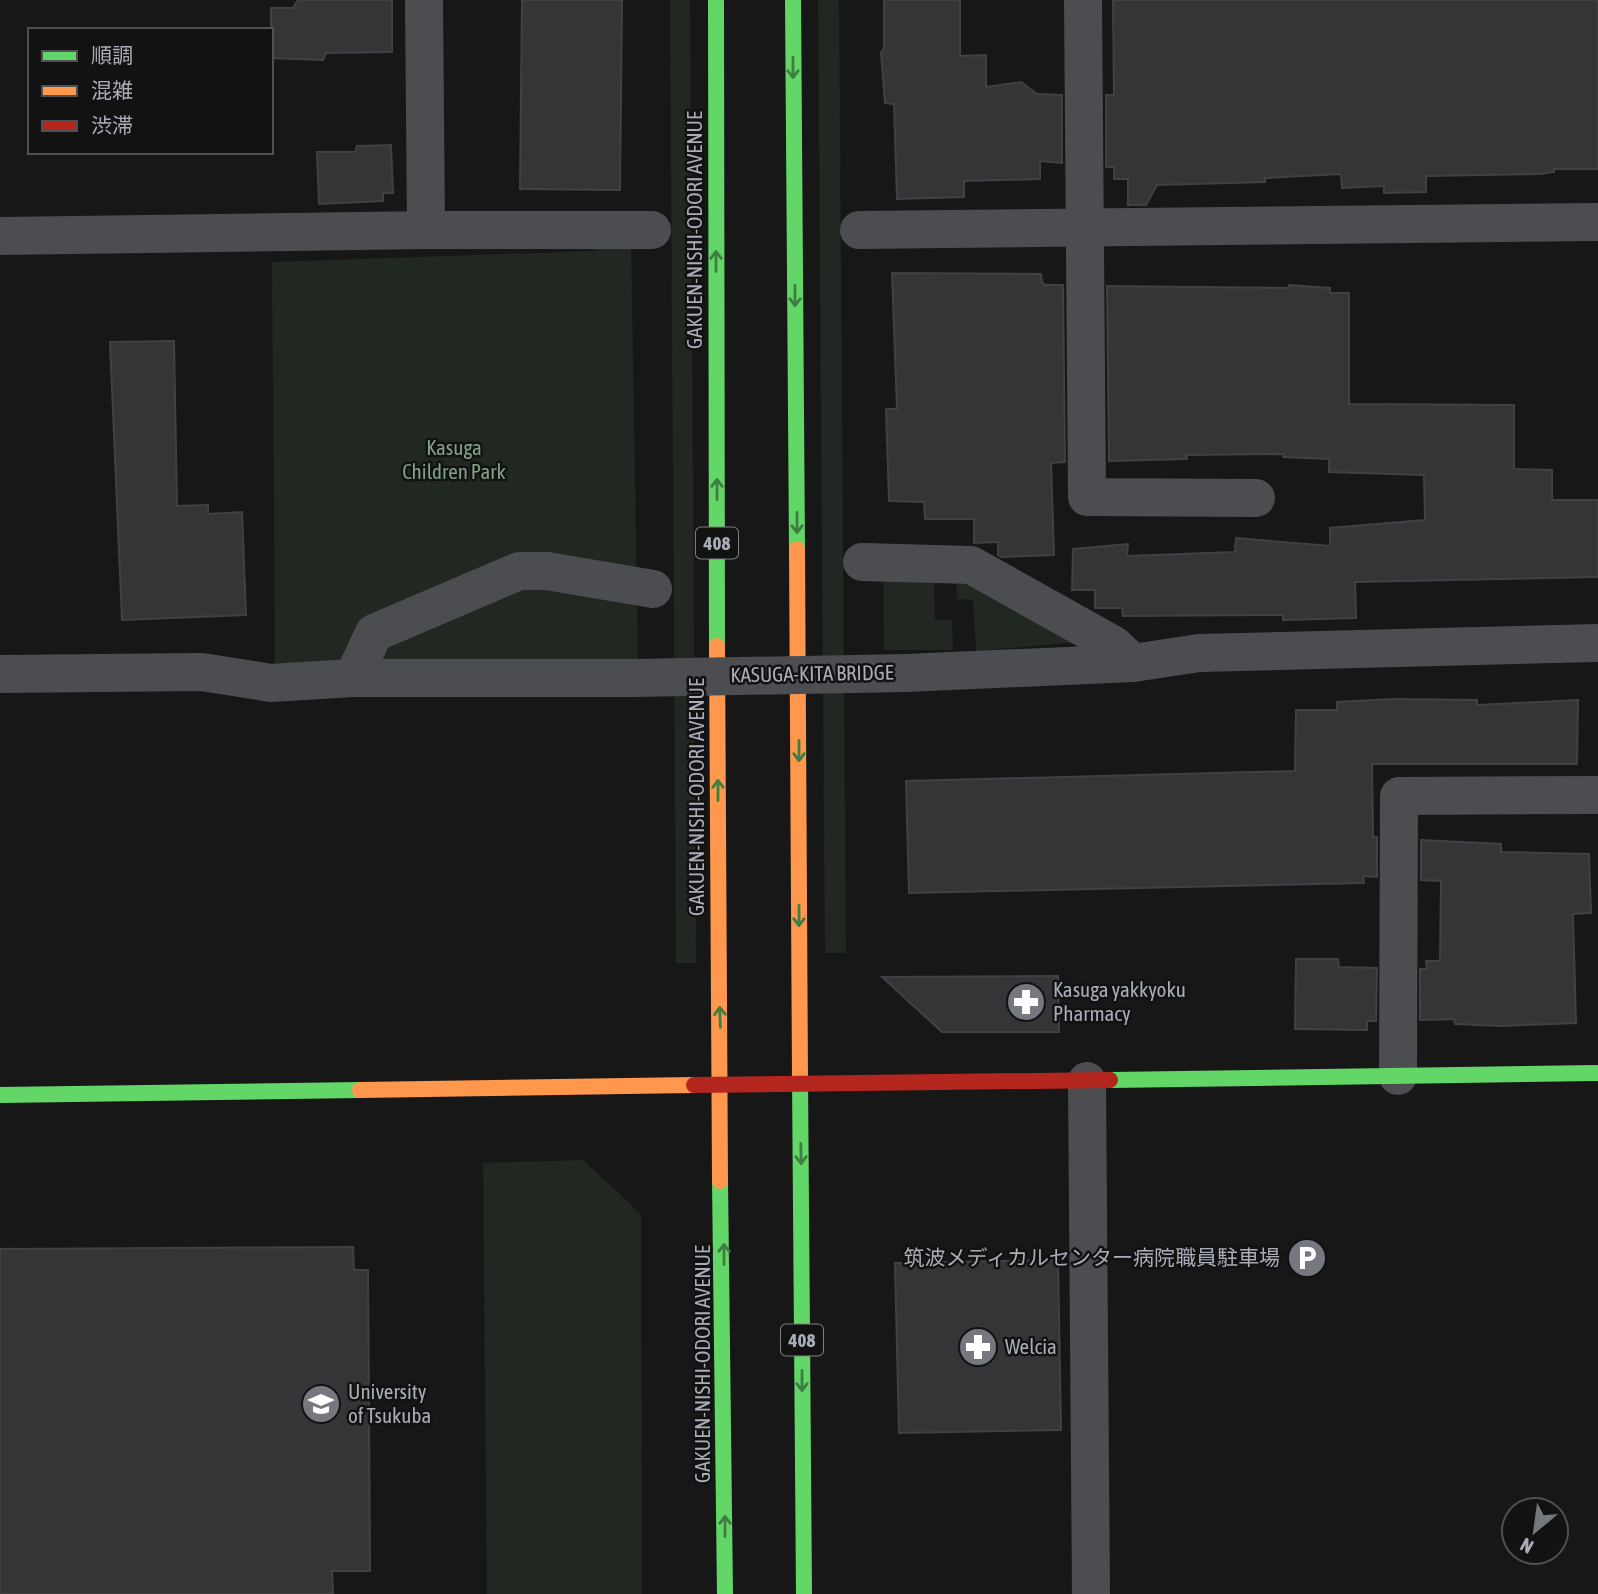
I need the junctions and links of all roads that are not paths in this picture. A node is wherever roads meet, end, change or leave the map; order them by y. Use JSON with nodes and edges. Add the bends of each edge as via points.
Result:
{"nodes":[{"id":1,"x":424,"y":0,"type":"edge"},
{"id":2,"x":716,"y":0,"type":"edge"},
{"id":3,"x":793,"y":0,"type":"edge"},
{"id":4,"x":1083,"y":0,"type":"edge"},
{"id":5,"x":1598,"y":222,"type":"edge"},
{"id":6,"x":1085,"y":226,"type":"junction"},
{"id":7,"x":426,"y":230,"type":"junction"},
{"id":8,"x":652,"y":230,"type":"dead end"},
{"id":9,"x":859,"y":230,"type":"dead end"},
{"id":10,"x":0,"y":236,"type":"edge"},
{"id":11,"x":1256,"y":498,"type":"dead end"},
{"id":12,"x":862,"y":562,"type":"dead end"},
{"id":13,"x":653,"y":589,"type":"dead end"},
{"id":14,"x":1598,"y":643,"type":"edge"},
{"id":15,"x":1133,"y":663,"type":"junction"},
{"id":16,"x":0,"y":674,"type":"edge"},
{"id":17,"x":353,"y":678,"type":"junction"},
{"id":18,"x":1598,"y":795,"type":"edge"},
{"id":19,"x":1598,"y":1073,"type":"edge"},
{"id":20,"x":1398,"y":1076,"type":"junction"},
{"id":21,"x":1087,"y":1081,"type":"junction"},
{"id":22,"x":722,"y":1086,"type":"junction"},
{"id":23,"x":800,"y":1086,"type":"junction"},
{"id":24,"x":0,"y":1095,"type":"edge"},
{"id":25,"x":725,"y":1594,"type":"edge"},
{"id":26,"x":804,"y":1594,"type":"edge"},
{"id":27,"x":1091,"y":1594,"type":"edge"}],
"edges":[{"from":1,"to":7,"type":"street"},
{"from":22,"to":2,"type":"main road","name":"GAKUEN-NISHI-ODORI AVENUE","number":"408","one_way":true},
{"from":3,"to":23,"type":"main road","number":"408","one_way":true},
{"from":4,"to":6,"type":"street"},
{"from":5,"to":6,"type":"street"},
{"from":6,"to":9,"type":"street"},
{"from":6,"to":11,"type":"street","via":[[1087,498]]},
{"from":7,"to":8,"type":"street"},
{"from":7,"to":10,"type":"street"},
{"from":12,"to":15,"type":"street","via":[[971,565],[1114,645]]},
{"from":13,"to":17,"type":"street","via":[[547,570],[519,571],[374,633]]},
{"from":14,"to":15,"type":"street","name":"KASUGA-KITA BRIDGE","via":[[1199,653]]},
{"from":15,"to":17,"type":"street","name":"KASUGA-KITA BRIDGE","bridge":true,"via":[[906,673]]},
{"from":16,"to":17,"type":"street","name":"KASUGA-KITA BRIDGE","via":[[202,672],[271,683]]},
{"from":18,"to":20,"type":"street","via":[[1399,796]]},
{"from":19,"to":20,"type":"main road"},
{"from":20,"to":21,"type":"main road"},
{"from":21,"to":23,"type":"main road"},
{"from":21,"to":27,"type":"street"},
{"from":22,"to":23,"type":"main road"},
{"from":22,"to":24,"type":"main road"},
{"from":25,"to":22,"type":"main road","name":"GAKUEN-NISHI-ODORI AVENUE","number":"408","one_way":true},
{"from":23,"to":26,"type":"main road","number":"408","one_way":true}]}
